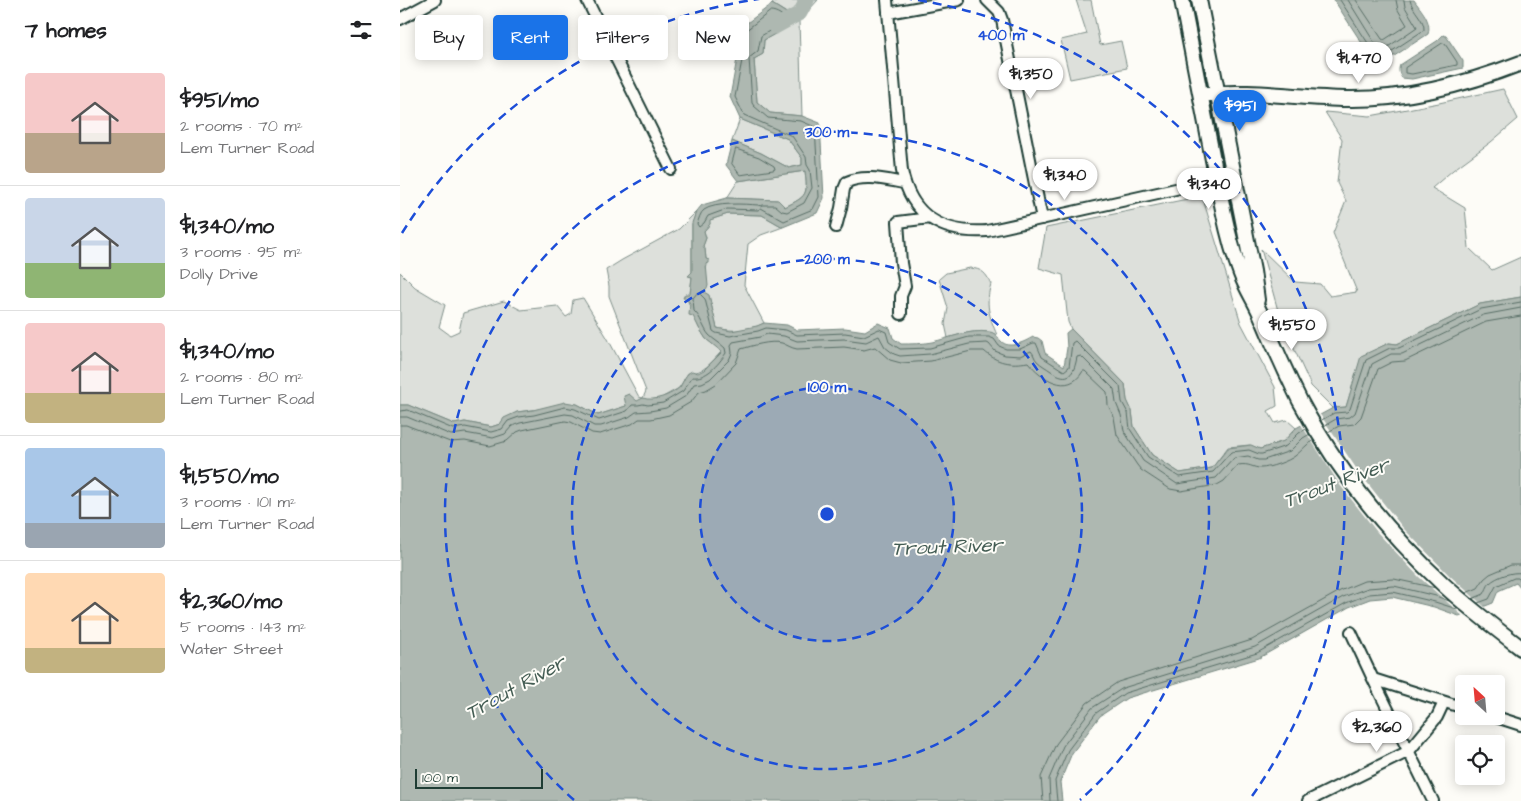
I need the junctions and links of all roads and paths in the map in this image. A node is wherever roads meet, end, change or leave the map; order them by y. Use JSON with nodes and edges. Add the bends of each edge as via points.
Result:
{"nodes":[{"id":1,"x":435,"y":0,"type":"edge"},
{"id":2,"x":587,"y":0,"type":"edge"},
{"id":3,"x":887,"y":0,"type":"edge"},
{"id":4,"x":959,"y":0,"type":"edge"},
{"id":5,"x":986,"y":0,"type":"edge"},
{"id":6,"x":1182,"y":0,"type":"edge"},
{"id":7,"x":1199,"y":0,"type":"edge"},
{"id":8,"x":888,"y":13,"type":"junction"},
{"id":9,"x":400,"y":18,"type":"edge"},
{"id":10,"x":1521,"y":63,"type":"edge"},
{"id":11,"x":1218,"y":93,"type":"junction"},
{"id":12,"x":1200,"y":95,"type":"junction"},
{"id":13,"x":671,"y":169,"type":"dead end"},
{"id":14,"x":1234,"y":176,"type":"junction"},
{"id":15,"x":1217,"y":180,"type":"junction"},
{"id":16,"x":904,"y":183,"type":"junction"},
{"id":17,"x":930,"y":218,"type":"junction"},
{"id":18,"x":1042,"y":219,"type":"junction"},
{"id":19,"x":836,"y":227,"type":"dead end"},
{"id":20,"x":1259,"y":310,"type":"junction"},
{"id":21,"x":901,"y":314,"type":"dead end"},
{"id":22,"x":1350,"y":632,"type":"dead end"},
{"id":23,"x":1521,"y":648,"type":"edge"},
{"id":24,"x":1373,"y":679,"type":"junction"},
{"id":25,"x":1444,"y":702,"type":"junction"},
{"id":26,"x":1455,"y":705,"type":"edge"},
{"id":27,"x":1505,"y":720,"type":"edge"},
{"id":28,"x":1521,"y":725,"type":"edge"},
{"id":29,"x":1409,"y":751,"type":"junction"},
{"id":30,"x":1308,"y":801,"type":"edge"},
{"id":31,"x":1433,"y":801,"type":"edge"}],
"edges":[{"from":1,"to":9,"type":"street"},
{"from":2,"to":13,"type":"street"},
{"from":3,"to":8,"type":"street"},
{"from":4,"to":8,"type":"street"},
{"from":5,"to":18,"type":"street","via":[[999,12],[1002,20]]},
{"from":6,"to":12,"type":"main road"},
{"from":7,"to":11,"type":"main road"},
{"from":8,"to":16,"type":"street"},
{"from":10,"to":11,"type":"main road","via":[[1447,87],[1371,98]]},
{"from":11,"to":12,"type":"main road"},
{"from":11,"to":14,"type":"main road"},
{"from":12,"to":15,"type":"main road"},
{"from":14,"to":15,"type":"street"},
{"from":14,"to":20,"type":"main road"},
{"from":15,"to":18,"type":"street"},
{"from":15,"to":20,"type":"main road","via":[[1241,276]]},
{"from":16,"to":17,"type":"street","via":[[916,204]]},
{"from":16,"to":19,"type":"street","via":[[872,178],[856,178],[848,182]]},
{"from":17,"to":18,"type":"street","via":[[969,232]]},
{"from":17,"to":21,"type":"street","via":[[898,222],[906,286],[901,296]]},
{"from":20,"to":23,"type":"main road","via":[[1301,403],[1368,502],[1445,586]]},
{"from":22,"to":24,"type":"street"},
{"from":24,"to":25,"type":"street"},
{"from":24,"to":29,"type":"street"},
{"from":25,"to":26,"type":"street"},
{"from":25,"to":29,"type":"street","via":[[1437,717]]},
{"from":27,"to":28,"type":"street"},
{"from":29,"to":30,"type":"street"},
{"from":29,"to":31,"type":"street"}]}
